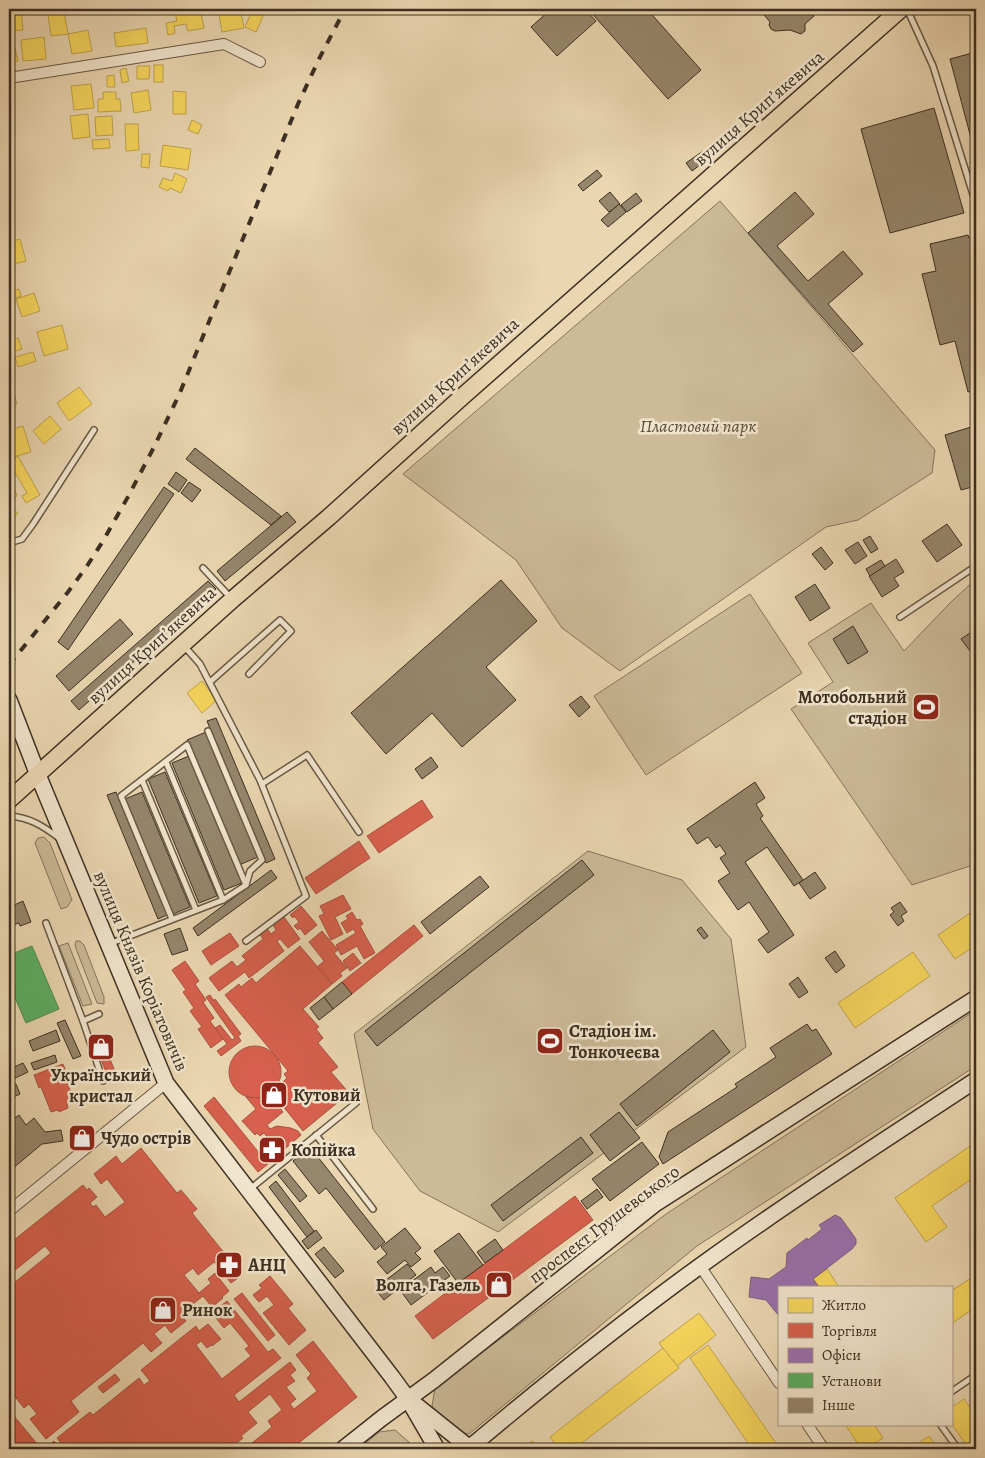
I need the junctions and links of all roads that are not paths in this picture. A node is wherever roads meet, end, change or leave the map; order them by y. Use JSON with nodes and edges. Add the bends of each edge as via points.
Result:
{"nodes":[{"id":1,"x":901,"y":9,"type":"edge"},
{"id":2,"x":907,"y":9,"type":"edge"},
{"id":3,"x":260,"y":62,"type":"dead end"},
{"id":4,"x":9,"y":78,"type":"edge"},
{"id":5,"x":976,"y":204,"type":"edge"},
{"id":6,"x":94,"y":430,"type":"dead end"},
{"id":7,"x":9,"y":543,"type":"edge"},
{"id":8,"x":976,"y":566,"type":"edge"},
{"id":9,"x":203,"y":568,"type":"dead end"},
{"id":10,"x":233,"y":599,"type":"junction"},
{"id":11,"x":900,"y":618,"type":"dead end"},
{"id":12,"x":183,"y":644,"type":"junction"},
{"id":13,"x":249,"y":674,"type":"dead end"},
{"id":14,"x":210,"y":682,"type":"junction"},
{"id":15,"x":9,"y":700,"type":"edge"},
{"id":16,"x":208,"y":731,"type":"dead end"},
{"id":17,"x":166,"y":762,"type":"junction"},
{"id":18,"x":38,"y":775,"type":"junction"},
{"id":19,"x":142,"y":780,"type":"junction"},
{"id":20,"x":262,"y":784,"type":"junction"},
{"id":21,"x":9,"y":800,"type":"edge"},
{"id":22,"x":9,"y":816,"type":"edge"},
{"id":23,"x":359,"y":832,"type":"dead end"},
{"id":24,"x":67,"y":844,"type":"junction"},
{"id":25,"x":246,"y":884,"type":"junction"},
{"id":26,"x":223,"y":900,"type":"junction"},
{"id":27,"x":196,"y":910,"type":"junction"},
{"id":28,"x":172,"y":919,"type":"junction"},
{"id":29,"x":46,"y":923,"type":"dead end"},
{"id":30,"x":246,"y":941,"type":"dead end"},
{"id":31,"x":108,"y":944,"type":"junction"},
{"id":32,"x":976,"y":998,"type":"edge"},
{"id":33,"x":99,"y":1014,"type":"dead end"},
{"id":34,"x":82,"y":1021,"type":"junction"},
{"id":35,"x":976,"y":1080,"type":"edge"},
{"id":36,"x":104,"y":1081,"type":"dead end"},
{"id":37,"x":166,"y":1083,"type":"junction"},
{"id":38,"x":356,"y":1103,"type":"dead end"},
{"id":39,"x":316,"y":1135,"type":"junction"},
{"id":40,"x":249,"y":1191,"type":"junction"},
{"id":41,"x":373,"y":1209,"type":"dead end"},
{"id":42,"x":9,"y":1211,"type":"edge"},
{"id":43,"x":700,"y":1266,"type":"junction"},
{"id":44,"x":975,"y":1378,"type":"edge"},
{"id":45,"x":778,"y":1381,"type":"edge"},
{"id":46,"x":952,"y":1391,"type":"edge"},
{"id":47,"x":408,"y":1399,"type":"junction"},
{"id":48,"x":808,"y":1426,"type":"edge"},
{"id":49,"x":941,"y":1426,"type":"edge"},
{"id":50,"x":343,"y":1449,"type":"edge"},
{"id":51,"x":437,"y":1449,"type":"edge"},
{"id":52,"x":469,"y":1449,"type":"edge"},
{"id":53,"x":824,"y":1449,"type":"edge"},
{"id":54,"x":958,"y":1449,"type":"edge"}],
"edges":[{"from":1,"to":10,"type":"main road","name":"вулиця Крипʼякевича"},
{"from":2,"to":5,"type":"lane","via":[[933,66]]},
{"from":3,"to":4,"type":"street","via":[[224,44]]},
{"from":6,"to":7,"type":"lane","via":[[22,539]]},
{"from":8,"to":11,"type":"lane"},
{"from":9,"to":10,"type":"lane"},
{"from":10,"to":12,"type":"main road","name":"вулиця Крипʼякевича"},
{"from":12,"to":14,"type":"lane"},
{"from":12,"to":18,"type":"main road","name":"вулиця Крипʼякевича"},
{"from":13,"to":14,"type":"lane","via":[[291,631],[280,620]]},
{"from":14,"to":20,"type":"lane"},
{"from":15,"to":18,"type":"main road","name":"вулиця Князів Коріатовичів"},
{"from":16,"to":25,"type":"lane","via":[[262,860],[250,871]]},
{"from":17,"to":19,"type":"lane"},
{"from":17,"to":25,"type":"lane","via":[[187,746]]},
{"from":17,"to":26,"type":"lane"},
{"from":18,"to":21,"type":"main road","name":"вулиця Крипʼякевича"},
{"from":18,"to":24,"type":"main road","name":"вулиця Князів Коріатовичів"},
{"from":19,"to":27,"type":"lane"},
{"from":19,"to":28,"type":"lane","via":[[121,796]]},
{"from":20,"to":23,"type":"lane","via":[[307,755]]},
{"from":20,"to":30,"type":"lane","via":[[306,896]]},
{"from":22,"to":24,"type":"lane","via":[[29,819]]},
{"from":24,"to":31,"type":"main road","name":"вулиця Князів Коріатовичів"},
{"from":25,"to":26,"type":"lane"},
{"from":26,"to":27,"type":"lane"},
{"from":27,"to":28,"type":"lane"},
{"from":28,"to":31,"type":"lane"},
{"from":29,"to":34,"type":"lane"},
{"from":31,"to":37,"type":"main road","name":"вулиця Князів Коріатовичів"},
{"from":32,"to":47,"type":"main road","name":"проспект Грушевського","via":[[655,1204]]},
{"from":33,"to":34,"type":"lane"},
{"from":34,"to":36,"type":"lane"},
{"from":35,"to":43,"type":"main road"},
{"from":37,"to":40,"type":"main road","name":"вулиця Князів Коріатовичів"},
{"from":37,"to":42,"type":"street"},
{"from":38,"to":39,"type":"lane"},
{"from":39,"to":40,"type":"lane"},
{"from":39,"to":41,"type":"lane"},
{"from":40,"to":47,"type":"main road","name":"вулиця Князів Коріатовичів"},
{"from":43,"to":45,"type":"street"},
{"from":43,"to":52,"type":"main road","via":[[565,1368]]},
{"from":44,"to":46,"type":"lane"},
{"from":47,"to":50,"type":"main road","name":"проспект Грушевського"},
{"from":47,"to":51,"type":"main road","name":"вулиця Князів Коріатовичів"},
{"from":47,"to":52,"type":"main road","name":"вулиця Князів Коріатовичів"},
{"from":48,"to":53,"type":"street"},
{"from":49,"to":54,"type":"lane"}]}
